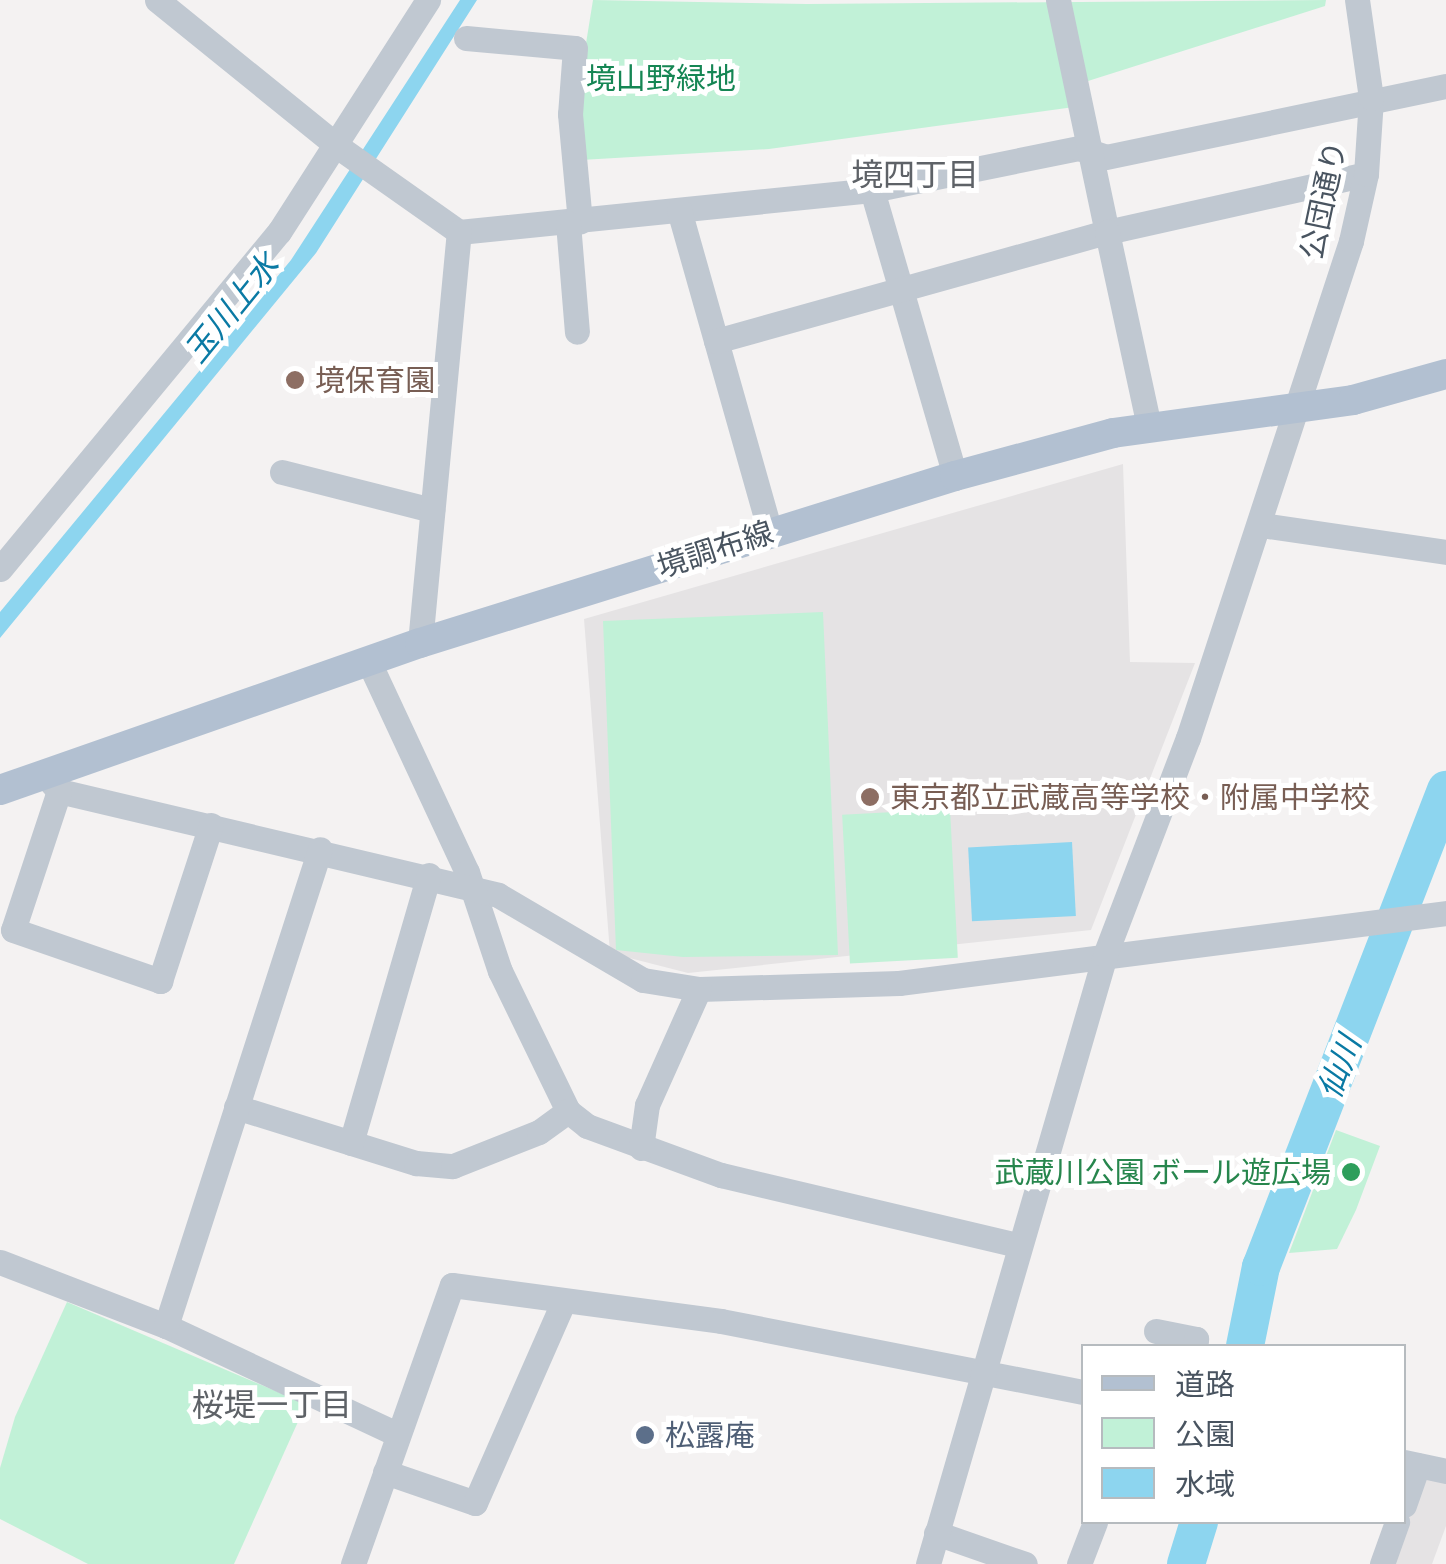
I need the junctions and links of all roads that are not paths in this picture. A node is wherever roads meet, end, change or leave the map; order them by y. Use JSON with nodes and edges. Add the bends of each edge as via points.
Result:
{"nodes":[{"id":1,"x":157,"y":0,"type":"edge"},
{"id":2,"x":428,"y":0,"type":"edge"},
{"id":3,"x":1058,"y":0,"type":"edge"},
{"id":4,"x":1357,"y":0,"type":"edge"},
{"id":5,"x":466,"y":38,"type":"dead end"},
{"id":6,"x":1446,"y":86,"type":"edge"},
{"id":7,"x":1371,"y":98,"type":"junction"},
{"id":8,"x":344,"y":151,"type":"junction"},
{"id":9,"x":1090,"y":151,"type":"junction"},
{"id":10,"x":1366,"y":174,"type":"junction"},
{"id":11,"x":872,"y":190,"type":"junction"},
{"id":12,"x":679,"y":210,"type":"junction"},
{"id":13,"x":574,"y":222,"type":"junction"},
{"id":14,"x":459,"y":232,"type":"junction"},
{"id":15,"x":1107,"y":232,"type":"junction"},
{"id":16,"x":902,"y":290,"type":"junction"},
{"id":17,"x":577,"y":332,"type":"dead end"},
{"id":18,"x":716,"y":341,"type":"junction"},
{"id":19,"x":1446,"y":374,"type":"edge"},
{"id":20,"x":1298,"y":409,"type":"junction"},
{"id":21,"x":1149,"y":426,"type":"junction"},
{"id":22,"x":282,"y":472,"type":"dead end"},
{"id":23,"x":955,"y":476,"type":"junction"},
{"id":24,"x":432,"y":510,"type":"junction"},
{"id":25,"x":1261,"y":525,"type":"junction"},
{"id":26,"x":770,"y":532,"type":"junction"},
{"id":27,"x":1446,"y":552,"type":"edge"},
{"id":28,"x":0,"y":569,"type":"edge"},
{"id":29,"x":420,"y":643,"type":"junction"},
{"id":30,"x":368,"y":660,"type":"junction"},
{"id":31,"x":51,"y":782,"type":"junction"},
{"id":32,"x":0,"y":790,"type":"edge"},
{"id":33,"x":211,"y":825,"type":"junction"},
{"id":34,"x":320,"y":850,"type":"junction"},
{"id":35,"x":429,"y":875,"type":"junction"},
{"id":36,"x":470,"y":880,"type":"junction"},
{"id":37,"x":1446,"y":914,"type":"edge"},
{"id":38,"x":1105,"y":955,"type":"junction"},
{"id":39,"x":699,"y":989,"type":"junction"},
{"id":40,"x":236,"y":1108,"type":"junction"},
{"id":41,"x":568,"y":1111,"type":"junction"},
{"id":42,"x":352,"y":1143,"type":"junction"},
{"id":43,"x":641,"y":1148,"type":"junction"},
{"id":44,"x":1017,"y":1245,"type":"junction"},
{"id":45,"x":0,"y":1262,"type":"edge"},
{"id":46,"x":563,"y":1304,"type":"junction"},
{"id":47,"x":166,"y":1326,"type":"junction"},
{"id":48,"x":1156,"y":1331,"type":"dead end"},
{"id":49,"x":1195,"y":1344,"type":"edge"},
{"id":50,"x":980,"y":1373,"type":"junction"},
{"id":51,"x":1081,"y":1391,"type":"edge"},
{"id":52,"x":397,"y":1434,"type":"junction"},
{"id":53,"x":1411,"y":1464,"type":"edge"},
{"id":54,"x":1446,"y":1471,"type":"edge"},
{"id":55,"x":386,"y":1472,"type":"junction"},
{"id":56,"x":1406,"y":1493,"type":"edge"},
{"id":57,"x":1094,"y":1524,"type":"edge"},
{"id":58,"x":1397,"y":1524,"type":"edge"},
{"id":59,"x":936,"y":1533,"type":"junction"},
{"id":60,"x":353,"y":1564,"type":"edge"},
{"id":61,"x":928,"y":1564,"type":"edge"},
{"id":62,"x":1025,"y":1564,"type":"edge"},
{"id":63,"x":1078,"y":1564,"type":"edge"},
{"id":64,"x":1382,"y":1564,"type":"edge"}],
"edges":[{"from":1,"to":8,"type":"street"},
{"from":2,"to":8,"type":"street"},
{"from":3,"to":9,"type":"street"},
{"from":4,"to":7,"type":"street","name":"公団通り"},
{"from":5,"to":13,"type":"street","via":[[575,48]]},
{"from":6,"to":7,"type":"street"},
{"from":7,"to":9,"type":"street","via":[[1106,157]]},
{"from":7,"to":10,"type":"street","name":"公団通り"},
{"from":8,"to":14,"type":"street"},
{"from":8,"to":28,"type":"street"},
{"from":9,"to":11,"type":"street"},
{"from":9,"to":15,"type":"street"},
{"from":10,"to":15,"type":"street"},
{"from":10,"to":20,"type":"street","name":"公団通り"},
{"from":11,"to":12,"type":"street"},
{"from":11,"to":16,"type":"street"},
{"from":12,"to":13,"type":"street"},
{"from":12,"to":18,"type":"street"},
{"from":13,"to":14,"type":"street"},
{"from":13,"to":17,"type":"street"},
{"from":14,"to":24,"type":"street"},
{"from":15,"to":16,"type":"street"},
{"from":15,"to":21,"type":"street"},
{"from":16,"to":18,"type":"street"},
{"from":16,"to":23,"type":"street"},
{"from":18,"to":26,"type":"street"},
{"from":19,"to":20,"type":"main road","name":"境調布線"},
{"from":20,"to":21,"type":"main road","name":"境調布線"},
{"from":20,"to":25,"type":"street","name":"公団通り"},
{"from":21,"to":23,"type":"main road","name":"境調布線"},
{"from":22,"to":24,"type":"street"},
{"from":23,"to":26,"type":"main road","name":"境調布線"},
{"from":24,"to":29,"type":"street"},
{"from":25,"to":27,"type":"street"},
{"from":25,"to":38,"type":"street","name":"公団通り"},
{"from":26,"to":29,"type":"main road","name":"境調布線"},
{"from":29,"to":30,"type":"main road","name":"境調布線"},
{"from":30,"to":31,"type":"main road","name":"境調布線"},
{"from":30,"to":36,"type":"street"},
{"from":31,"to":32,"type":"main road","name":"境調布線"},
{"from":31,"to":33,"type":"street"},
{"from":31,"to":33,"type":"street","via":[[14,930],[160,981]]},
{"from":33,"to":34,"type":"street"},
{"from":34,"to":35,"type":"street"},
{"from":34,"to":40,"type":"street"},
{"from":35,"to":36,"type":"street"},
{"from":35,"to":42,"type":"street"},
{"from":36,"to":39,"type":"street","via":[[643,980]]},
{"from":36,"to":41,"type":"street","via":[[500,972]]},
{"from":37,"to":38,"type":"street"},
{"from":38,"to":39,"type":"street","via":[[899,983]]},
{"from":38,"to":44,"type":"street","name":"公団通り"},
{"from":39,"to":43,"type":"street","via":[[647,1105]]},
{"from":40,"to":42,"type":"street"},
{"from":40,"to":47,"type":"street"},
{"from":41,"to":42,"type":"street","via":[[540,1132],[452,1166],[416,1163]]},
{"from":41,"to":43,"type":"street"},
{"from":43,"to":44,"type":"street","via":[[721,1175]]},
{"from":44,"to":50,"type":"street","name":"公団通り"},
{"from":45,"to":47,"type":"street"},
{"from":46,"to":50,"type":"street","via":[[722,1322]]},
{"from":46,"to":52,"type":"street","via":[[452,1285]]},
{"from":46,"to":55,"type":"street","via":[[476,1503]]},
{"from":47,"to":52,"type":"street"},
{"from":48,"to":49,"type":"street"},
{"from":50,"to":51,"type":"street"},
{"from":50,"to":59,"type":"street","name":"公団通り"},
{"from":52,"to":55,"type":"street"},
{"from":53,"to":54,"type":"street"},
{"from":53,"to":56,"type":"street"},
{"from":55,"to":60,"type":"street"},
{"from":57,"to":63,"type":"street"},
{"from":58,"to":64,"type":"street"},
{"from":59,"to":61,"type":"street","name":"公団通り"},
{"from":59,"to":62,"type":"street"}]}
